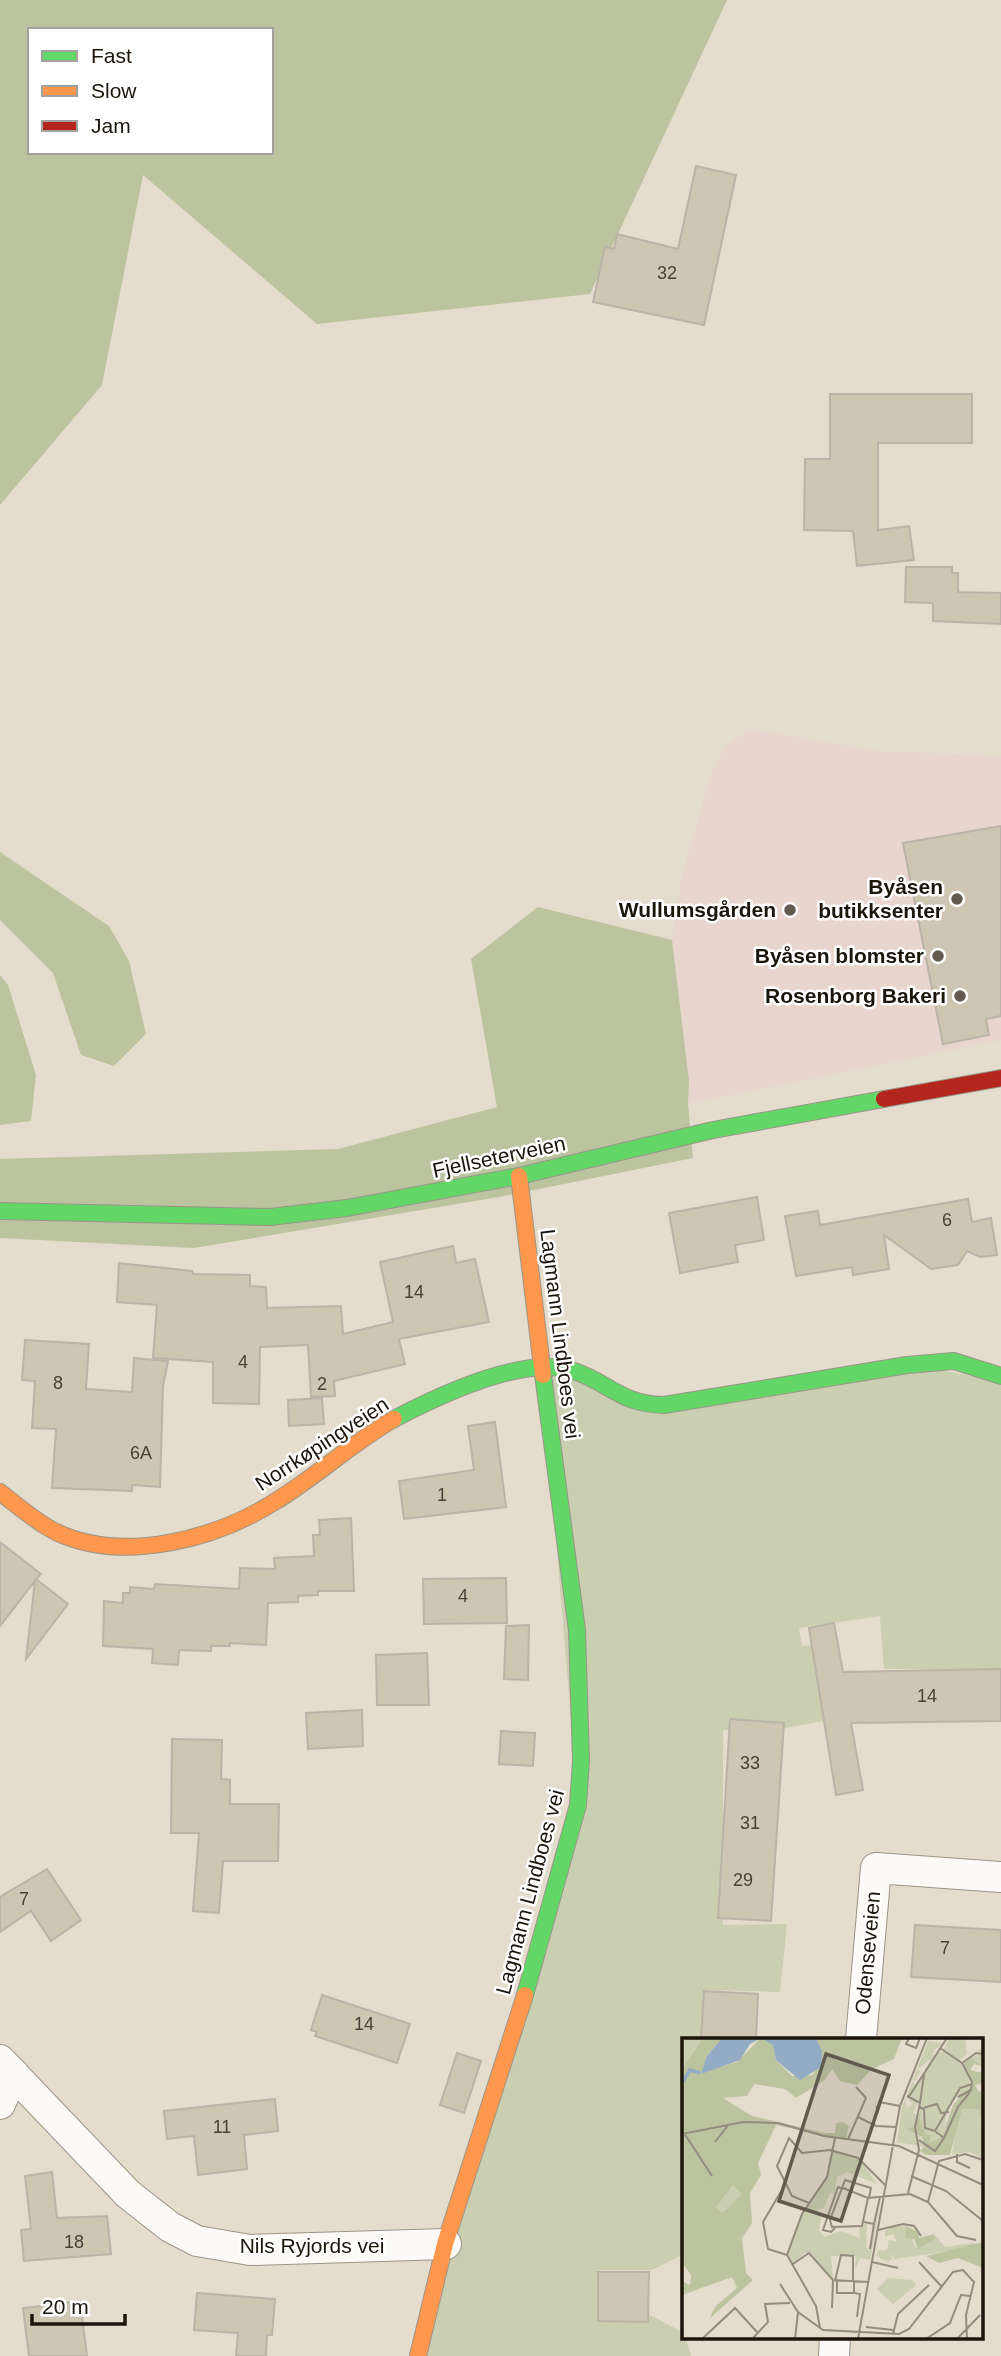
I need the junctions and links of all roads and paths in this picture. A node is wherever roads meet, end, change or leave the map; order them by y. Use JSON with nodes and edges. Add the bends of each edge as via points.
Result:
{"nodes":[{"id":1,"x":1001,"y":1078,"type":"edge"},
{"id":2,"x":519,"y":1176,"type":"junction"},
{"id":3,"x":0,"y":1211,"type":"edge"},
{"id":4,"x":542,"y":1368,"type":"junction"},
{"id":5,"x":1001,"y":1376,"type":"edge"},
{"id":6,"x":0,"y":1492,"type":"edge"},
{"id":7,"x":1001,"y":1877,"type":"edge"},
{"id":8,"x":860,"y":2038,"type":"edge"},
{"id":9,"x":7,"y":2067,"type":"edge"},
{"id":10,"x":0,"y":2104,"type":"edge"},
{"id":11,"x":446,"y":2244,"type":"junction"},
{"id":12,"x":835,"y":2338,"type":"edge"},
{"id":13,"x":418,"y":2356,"type":"edge"},
{"id":14,"x":834,"y":2356,"type":"edge"}],
"edges":[{"from":1,"to":2,"type":"street","name":"Fjellseterveien","via":[[713,1130]]},
{"from":2,"to":3,"type":"street","name":"Fjellseterveien","via":[[347,1208],[270,1217]]},
{"from":2,"to":4,"type":"street","name":"Lagmann Lindboes vei"},
{"from":4,"to":5,"type":"street","name":"Norrkøpingveien","via":[[564,1368],[621,1397],[655,1406],[907,1365],[954,1361]]},
{"from":4,"to":6,"type":"street","name":"Norrkøpingveien","via":[[499,1376],[434,1399],[382,1426],[273,1504],[224,1527],[182,1538],[107,1546],[65,1536]]},
{"from":4,"to":11,"type":"street","name":"Lagmann Lindboes vei","via":[[571,1567],[581,1694],[578,1805],[506,2057]]},
{"from":7,"to":8,"type":"street","name":"Odenseveien","via":[[876,1868]]},
{"from":9,"to":10,"type":"street"},
{"from":9,"to":11,"type":"street","name":"Nils Ryjords vei","via":[[128,2194],[170,2227],[197,2241],[250,2250]]},
{"from":11,"to":13,"type":"street","name":"Lagmann Lindboes vei"},
{"from":12,"to":14,"type":"street"}]}
